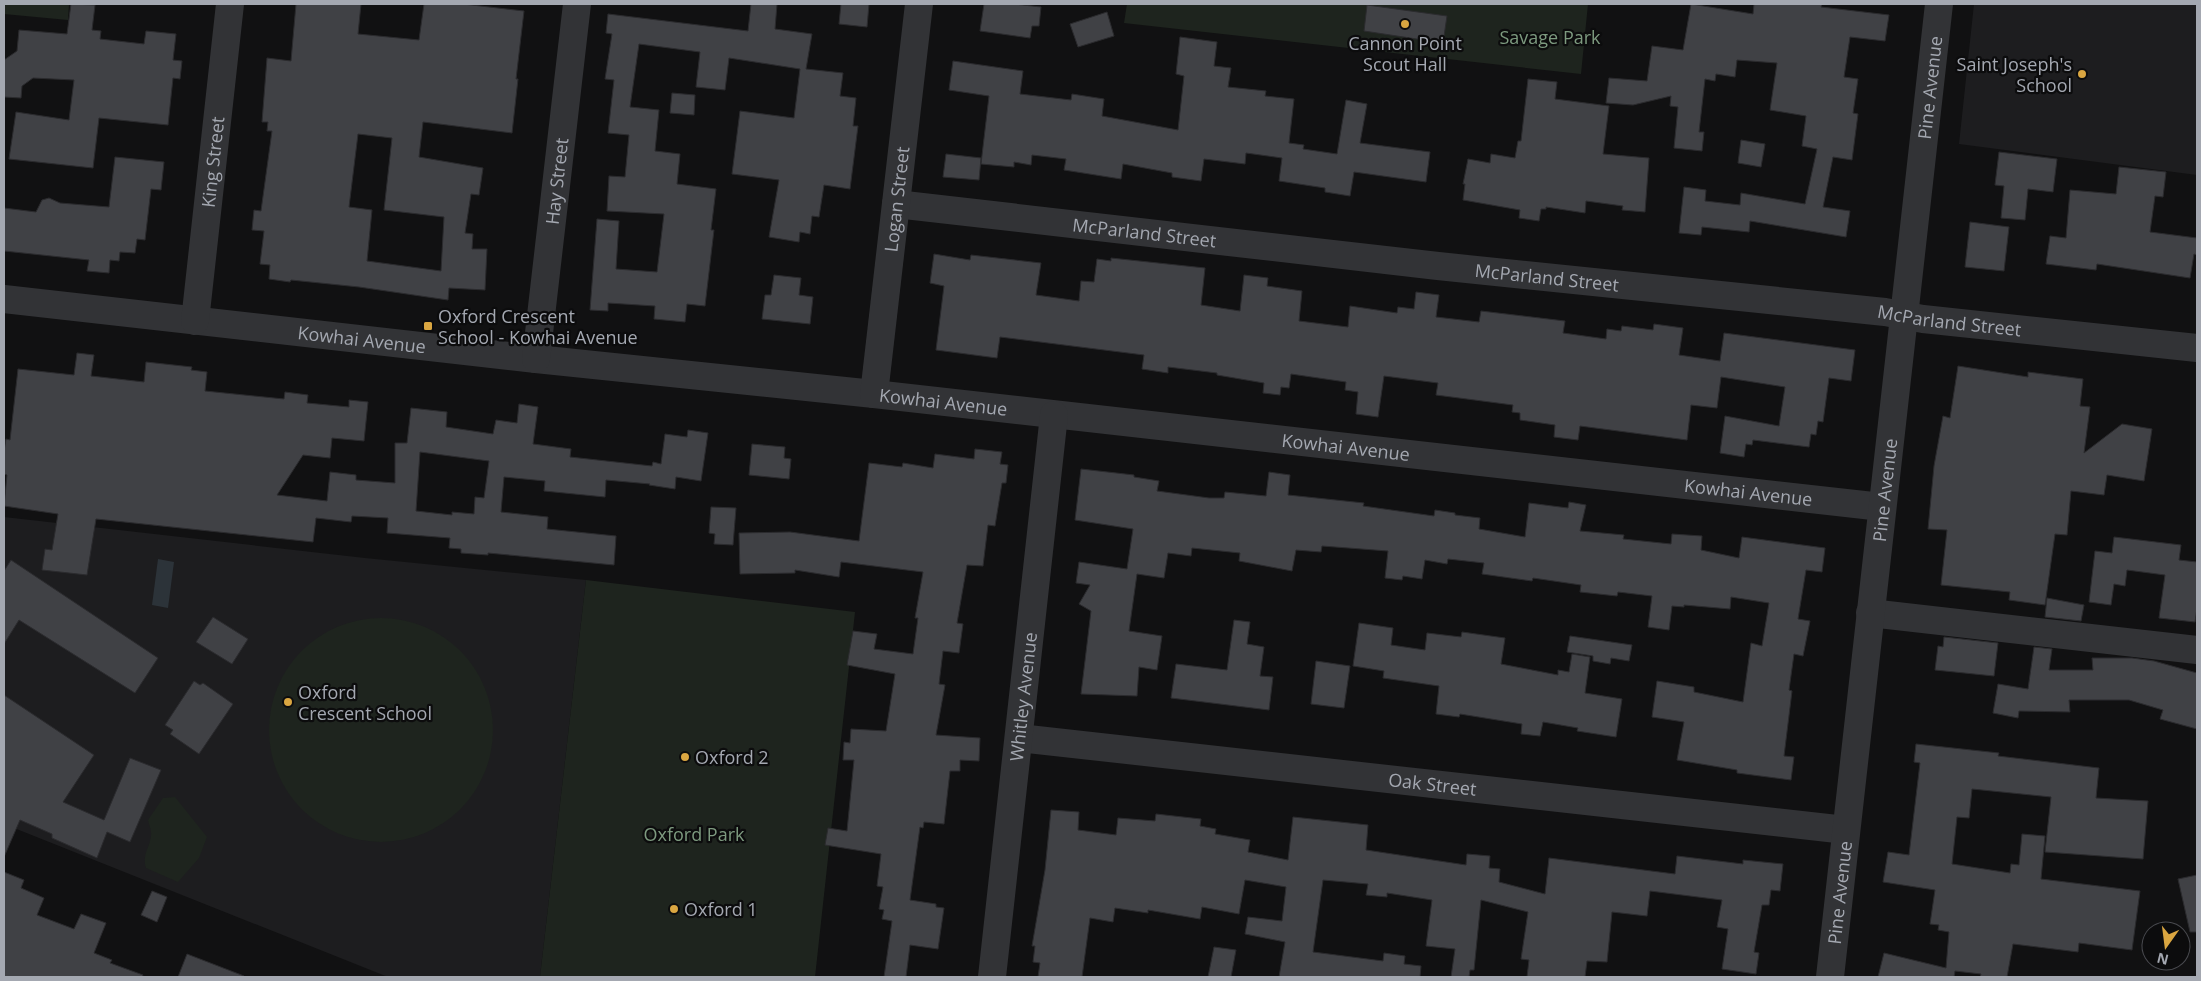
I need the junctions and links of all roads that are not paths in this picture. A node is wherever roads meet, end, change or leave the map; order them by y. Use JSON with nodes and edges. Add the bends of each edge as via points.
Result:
{"nodes":[{"id":1,"x":230,"y":4,"type":"edge"},
{"id":2,"x":577,"y":4,"type":"edge"},
{"id":3,"x":919,"y":4,"type":"edge"},
{"id":4,"x":1939,"y":4,"type":"edge"},
{"id":5,"x":896,"y":204,"type":"junction"},
{"id":6,"x":4,"y":300,"type":"edge"},
{"id":7,"x":1904,"y":316,"type":"junction"},
{"id":8,"x":195,"y":321,"type":"junction"},
{"id":9,"x":2197,"y":348,"type":"edge"},
{"id":10,"x":536,"y":359,"type":"junction"},
{"id":11,"x":874,"y":394,"type":"junction"},
{"id":12,"x":1054,"y":416,"type":"junction"},
{"id":13,"x":1882,"y":507,"type":"junction"},
{"id":14,"x":1870,"y":613,"type":"junction"},
{"id":15,"x":2197,"y":650,"type":"edge"},
{"id":16,"x":1019,"y":738,"type":"junction"},
{"id":17,"x":1846,"y":830,"type":"junction"},
{"id":18,"x":992,"y":977,"type":"edge"},
{"id":19,"x":1830,"y":977,"type":"edge"}],
"edges":[{"from":1,"to":8,"type":"street","name":"King Street"},
{"from":2,"to":10,"type":"street","name":"Hay Street"},
{"from":3,"to":5,"type":"street","name":"Logan Street"},
{"from":4,"to":7,"type":"street","name":"Pine Avenue"},
{"from":5,"to":7,"type":"street","name":"McParland Street"},
{"from":5,"to":11,"type":"street","name":"Logan Street"},
{"from":6,"to":8,"type":"street","name":"Kowhai Avenue"},
{"from":7,"to":9,"type":"street","name":"McParland Street"},
{"from":7,"to":13,"type":"street","name":"Pine Avenue"},
{"from":8,"to":10,"type":"street","name":"Kowhai Avenue"},
{"from":10,"to":11,"type":"street","name":"Kowhai Avenue"},
{"from":11,"to":12,"type":"street","name":"Kowhai Avenue"},
{"from":12,"to":13,"type":"street","name":"Kowhai Avenue"},
{"from":12,"to":16,"type":"street","name":"Whitley Avenue"},
{"from":13,"to":14,"type":"street","name":"Pine Avenue"},
{"from":14,"to":15,"type":"street"},
{"from":14,"to":17,"type":"street","name":"Pine Avenue"},
{"from":16,"to":17,"type":"street","name":"Oak Street"},
{"from":16,"to":18,"type":"street","name":"Whitley Avenue"},
{"from":17,"to":19,"type":"street","name":"Pine Avenue"}]}
